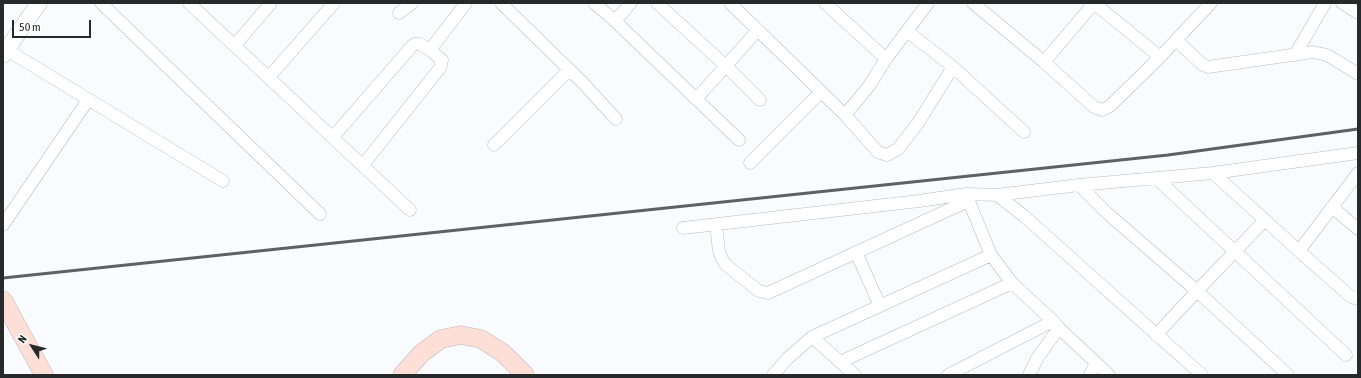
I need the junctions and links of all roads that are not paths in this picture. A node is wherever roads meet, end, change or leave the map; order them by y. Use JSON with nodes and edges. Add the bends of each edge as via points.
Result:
{"nodes":[{"id":1,"x":39,"y":3,"type":"edge"},
{"id":2,"x":101,"y":3,"type":"edge"},
{"id":3,"x":190,"y":3,"type":"edge"},
{"id":4,"x":271,"y":3,"type":"edge"},
{"id":5,"x":334,"y":3,"type":"edge"},
{"id":6,"x":412,"y":3,"type":"edge"},
{"id":7,"x":466,"y":3,"type":"edge"},
{"id":8,"x":501,"y":3,"type":"edge"},
{"id":9,"x":594,"y":3,"type":"edge"},
{"id":10,"x":631,"y":3,"type":"edge"},
{"id":11,"x":656,"y":3,"type":"edge"},
{"id":12,"x":730,"y":3,"type":"edge"},
{"id":13,"x":928,"y":3,"type":"edge"},
{"id":14,"x":974,"y":3,"type":"edge"},
{"id":15,"x":1211,"y":3,"type":"edge"},
{"id":16,"x":1342,"y":3,"type":"edge"},
{"id":17,"x":831,"y":5,"type":"edge"},
{"id":18,"x":1100,"y":5,"type":"edge"},
{"id":19,"x":1319,"y":5,"type":"edge"},
{"id":20,"x":203,"y":7,"type":"edge"},
{"id":21,"x":399,"y":13,"type":"dead end"},
{"id":22,"x":1358,"y":13,"type":"edge"},
{"id":23,"x":614,"y":21,"type":"junction"},
{"id":24,"x":758,"y":30,"type":"junction"},
{"id":25,"x":907,"y":31,"type":"junction"},
{"id":26,"x":1176,"y":40,"type":"junction"},
{"id":27,"x":235,"y":45,"type":"junction"},
{"id":28,"x":430,"y":50,"type":"junction"},
{"id":29,"x":5,"y":53,"type":"edge"},
{"id":30,"x":1295,"y":55,"type":"junction"},
{"id":31,"x":1160,"y":58,"type":"junction"},
{"id":32,"x":886,"y":59,"type":"junction"},
{"id":33,"x":1044,"y":62,"type":"junction"},
{"id":34,"x":726,"y":66,"type":"junction"},
{"id":35,"x":953,"y":67,"type":"junction"},
{"id":36,"x":569,"y":70,"type":"junction"},
{"id":37,"x":1358,"y":74,"type":"edge"},
{"id":38,"x":270,"y":77,"type":"junction"},
{"id":39,"x":821,"y":92,"type":"junction"},
{"id":40,"x":696,"y":99,"type":"junction"},
{"id":41,"x":88,"y":100,"type":"junction"},
{"id":42,"x":760,"y":100,"type":"dead end"},
{"id":43,"x":845,"y":115,"type":"junction"},
{"id":44,"x":616,"y":119,"type":"dead end"},
{"id":45,"x":1024,"y":132,"type":"dead end"},
{"id":46,"x":333,"y":137,"type":"junction"},
{"id":47,"x":739,"y":140,"type":"dead end"},
{"id":48,"x":494,"y":145,"type":"dead end"},
{"id":49,"x":1358,"y":154,"type":"edge"},
{"id":50,"x":750,"y":163,"type":"dead end"},
{"id":51,"x":363,"y":165,"type":"junction"},
{"id":52,"x":1213,"y":173,"type":"junction"},
{"id":53,"x":1358,"y":173,"type":"edge"},
{"id":54,"x":1156,"y":178,"type":"junction"},
{"id":55,"x":223,"y":181,"type":"dead end"},
{"id":56,"x":1079,"y":185,"type":"junction"},
{"id":57,"x":997,"y":195,"type":"junction"},
{"id":58,"x":967,"y":197,"type":"junction"},
{"id":59,"x":1332,"y":207,"type":"junction"},
{"id":60,"x":410,"y":210,"type":"dead end"},
{"id":61,"x":320,"y":214,"type":"dead end"},
{"id":62,"x":1265,"y":220,"type":"junction"},
{"id":63,"x":3,"y":225,"type":"edge"},
{"id":64,"x":716,"y":226,"type":"junction"},
{"id":65,"x":683,"y":228,"type":"dead end"},
{"id":66,"x":1358,"y":229,"type":"edge"},
{"id":67,"x":1235,"y":251,"type":"junction"},
{"id":68,"x":1299,"y":251,"type":"junction"},
{"id":69,"x":856,"y":252,"type":"junction"},
{"id":70,"x":991,"y":255,"type":"junction"},
{"id":71,"x":1012,"y":283,"type":"junction"},
{"id":72,"x":1197,"y":291,"type":"junction"},
{"id":73,"x":1358,"y":299,"type":"edge"},
{"id":74,"x":3,"y":300,"type":"edge"},
{"id":75,"x":880,"y":306,"type":"junction"},
{"id":76,"x":8,"y":318,"type":"edge"},
{"id":77,"x":1056,"y":324,"type":"junction"},
{"id":78,"x":1156,"y":335,"type":"junction"},
{"id":79,"x":812,"y":337,"type":"junction"},
{"id":80,"x":1346,"y":355,"type":"dead end"},
{"id":81,"x":840,"y":362,"type":"junction"},
{"id":82,"x":1096,"y":363,"type":"junction"},
{"id":83,"x":952,"y":374,"type":"edge"},
{"id":84,"x":44,"y":375,"type":"edge"},
{"id":85,"x":402,"y":375,"type":"edge"},
{"id":86,"x":525,"y":375,"type":"edge"},
{"id":87,"x":773,"y":375,"type":"edge"},
{"id":88,"x":855,"y":375,"type":"edge"},
{"id":89,"x":1029,"y":375,"type":"edge"},
{"id":90,"x":1090,"y":375,"type":"edge"},
{"id":91,"x":1109,"y":375,"type":"edge"},
{"id":92,"x":1202,"y":375,"type":"edge"},
{"id":93,"x":1288,"y":375,"type":"edge"}],
"edges":[{"from":1,"to":29,"type":"street"},
{"from":2,"to":61,"type":"street"},
{"from":3,"to":20,"type":"street"},
{"from":4,"to":27,"type":"street"},
{"from":5,"to":38,"type":"street"},
{"from":6,"to":21,"type":"street"},
{"from":7,"to":28,"type":"street"},
{"from":8,"to":36,"type":"street"},
{"from":9,"to":23,"type":"street"},
{"from":10,"to":23,"type":"street"},
{"from":11,"to":34,"type":"street"},
{"from":12,"to":24,"type":"street"},
{"from":13,"to":25,"type":"street"},
{"from":14,"to":33,"type":"street"},
{"from":15,"to":26,"type":"street"},
{"from":16,"to":22,"type":"street"},
{"from":17,"to":32,"type":"street"},
{"from":18,"to":31,"type":"street"},
{"from":18,"to":33,"type":"street"},
{"from":19,"to":30,"type":"street"},
{"from":20,"to":27,"type":"street"},
{"from":23,"to":40,"type":"street"},
{"from":24,"to":34,"type":"street"},
{"from":24,"to":39,"type":"street"},
{"from":25,"to":32,"type":"street"},
{"from":25,"to":35,"type":"street"},
{"from":26,"to":30,"type":"street","via":[[1208,67]]},
{"from":26,"to":31,"type":"street"},
{"from":27,"to":38,"type":"street"},
{"from":28,"to":46,"type":"street","via":[[420,44],[412,46]]},
{"from":28,"to":51,"type":"street","via":[[442,60],[440,68]]},
{"from":29,"to":41,"type":"street"},
{"from":30,"to":37,"type":"street","via":[[1313,52],[1327,55]]},
{"from":31,"to":33,"type":"street","via":[[1110,106],[1102,110],[1094,107]]},
{"from":32,"to":43,"type":"street","via":[[869,86]]},
{"from":34,"to":40,"type":"street"},
{"from":34,"to":42,"type":"street"},
{"from":35,"to":43,"type":"street","via":[[910,135],[898,149],[887,155],[878,152]]},
{"from":35,"to":45,"type":"street"},
{"from":36,"to":44,"type":"street"},
{"from":36,"to":48,"type":"street"},
{"from":38,"to":46,"type":"street"},
{"from":39,"to":43,"type":"street"},
{"from":39,"to":50,"type":"street"},
{"from":40,"to":47,"type":"street"},
{"from":41,"to":55,"type":"street"},
{"from":41,"to":63,"type":"street"},
{"from":46,"to":51,"type":"street"},
{"from":49,"to":52,"type":"street"},
{"from":51,"to":60,"type":"street"},
{"from":52,"to":54,"type":"street"},
{"from":52,"to":62,"type":"street"},
{"from":53,"to":59,"type":"street"},
{"from":54,"to":56,"type":"street"},
{"from":54,"to":67,"type":"street"},
{"from":56,"to":57,"type":"street"},
{"from":56,"to":72,"type":"street","via":[[1107,214]]},
{"from":57,"to":58,"type":"street"},
{"from":57,"to":78,"type":"street","via":[[1024,216]]},
{"from":58,"to":64,"type":"street"},
{"from":58,"to":69,"type":"street"},
{"from":58,"to":70,"type":"street"},
{"from":59,"to":66,"type":"street"},
{"from":59,"to":68,"type":"street"},
{"from":62,"to":67,"type":"street"},
{"from":62,"to":68,"type":"street"},
{"from":64,"to":65,"type":"street"},
{"from":64,"to":69,"type":"street","via":[[722,260],[759,291],[768,293]]},
{"from":67,"to":72,"type":"street"},
{"from":67,"to":80,"type":"street"},
{"from":68,"to":73,"type":"street","via":[[1351,297]]},
{"from":69,"to":75,"type":"street"},
{"from":70,"to":71,"type":"street"},
{"from":70,"to":75,"type":"street"},
{"from":71,"to":77,"type":"street"},
{"from":71,"to":81,"type":"street"},
{"from":72,"to":78,"type":"street"},
{"from":72,"to":93,"type":"street"},
{"from":74,"to":76,"type":"main road"},
{"from":75,"to":79,"type":"street"},
{"from":76,"to":84,"type":"main road"},
{"from":77,"to":82,"type":"street"},
{"from":77,"to":83,"type":"street"},
{"from":77,"to":89,"type":"street"},
{"from":78,"to":92,"type":"street"},
{"from":79,"to":81,"type":"street"},
{"from":79,"to":87,"type":"street"},
{"from":81,"to":88,"type":"street"},
{"from":82,"to":90,"type":"street"},
{"from":82,"to":91,"type":"street"},
{"from":85,"to":86,"type":"main road","via":[[422,353],[441,339],[461,335],[481,339],[503,353]]}]}
